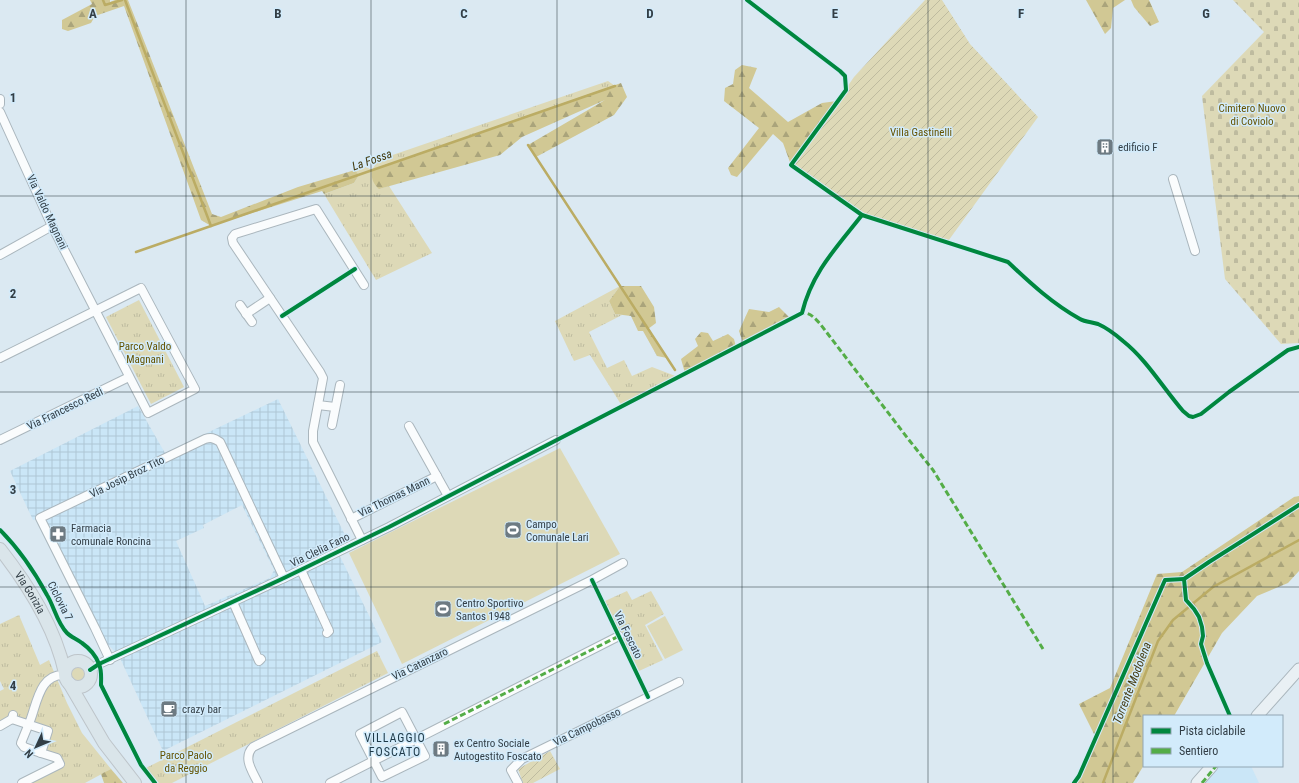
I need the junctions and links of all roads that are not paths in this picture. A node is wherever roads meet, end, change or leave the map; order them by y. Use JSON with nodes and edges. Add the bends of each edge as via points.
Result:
{"nodes":[{"id":1,"x":0,"y":99,"type":"edge"},
{"id":2,"x":0,"y":104,"type":"edge"},
{"id":3,"x":0,"y":112,"type":"edge"},
{"id":4,"x":1172,"y":179,"type":"dead end"},
{"id":5,"x":52,"y":226,"type":"junction"},
{"id":6,"x":1195,"y":251,"type":"dead end"},
{"id":7,"x":0,"y":255,"type":"edge"},
{"id":8,"x":364,"y":284,"type":"dead end"},
{"id":9,"x":270,"y":298,"type":"junction"},
{"id":10,"x":240,"y":305,"type":"dead end"},
{"id":11,"x":95,"y":311,"type":"junction"},
{"id":12,"x":246,"y":314,"type":"junction"},
{"id":13,"x":252,"y":322,"type":"dead end"},
{"id":14,"x":0,"y":358,"type":"edge"},
{"id":15,"x":129,"y":377,"type":"junction"},
{"id":16,"x":340,"y":385,"type":"dead end"},
{"id":17,"x":318,"y":405,"type":"junction"},
{"id":18,"x":335,"y":407,"type":"junction"},
{"id":19,"x":332,"y":425,"type":"dead end"},
{"id":20,"x":409,"y":426,"type":"dead end"},
{"id":21,"x":0,"y":440,"type":"edge"},
{"id":22,"x":556,"y":440,"type":"dead end"},
{"id":23,"x":437,"y":476,"type":"junction"},
{"id":24,"x":448,"y":496,"type":"junction"},
{"id":25,"x":351,"y":519,"type":"junction"},
{"id":26,"x":362,"y":540,"type":"junction"},
{"id":27,"x":0,"y":550,"type":"edge"},
{"id":28,"x":623,"y":563,"type":"dead end"},
{"id":29,"x":301,"y":570,"type":"junction"},
{"id":30,"x":284,"y":578,"type":"junction"},
{"id":31,"x":233,"y":602,"type":"junction"},
{"id":32,"x":327,"y":634,"type":"dead end"},
{"id":33,"x":619,"y":636,"type":"dead end"},
{"id":34,"x":54,"y":639,"type":"junction"},
{"id":35,"x":110,"y":660,"type":"junction"},
{"id":36,"x":261,"y":660,"type":"dead end"},
{"id":37,"x":1299,"y":670,"type":"edge"},
{"id":38,"x":87,"y":671,"type":"junction"},
{"id":39,"x":66,"y":677,"type":"junction"},
{"id":40,"x":679,"y":682,"type":"dead end"},
{"id":41,"x":1258,"y":715,"type":"edge"},
{"id":42,"x":88,"y":716,"type":"junction"},
{"id":43,"x":29,"y":724,"type":"junction"},
{"id":44,"x":0,"y":726,"type":"edge"},
{"id":45,"x":416,"y":739,"type":"junction"},
{"id":46,"x":41,"y":753,"type":"junction"},
{"id":47,"x":374,"y":761,"type":"junction"},
{"id":48,"x":1210,"y":768,"type":"edge"},
{"id":49,"x":22,"y":783,"type":"edge"},
{"id":50,"x":134,"y":783,"type":"edge"},
{"id":51,"x":258,"y":783,"type":"edge"},
{"id":52,"x":330,"y":783,"type":"edge"},
{"id":53,"x":518,"y":783,"type":"edge"},
{"id":54,"x":1190,"y":783,"type":"edge"},
{"id":55,"x":1197,"y":783,"type":"edge"}],
"edges":[{"from":1,"to":2,"type":"street"},
{"from":3,"to":5,"type":"street","name":"Via Valdo Magnani"},
{"from":4,"to":6,"type":"street"},
{"from":5,"to":7,"type":"street"},
{"from":5,"to":11,"type":"street","name":"Via Valdo Magnani"},
{"from":8,"to":9,"type":"street","name":"Via Thomas Mann","via":[[316,209],[235,234],[232,238]]},
{"from":9,"to":12,"type":"street"},
{"from":9,"to":17,"type":"street","name":"Via Thomas Mann","via":[[323,378]]},
{"from":10,"to":12,"type":"street"},
{"from":11,"to":14,"type":"street"},
{"from":11,"to":15,"type":"street","name":"Via Valdo Magnani"},
{"from":11,"to":15,"type":"street","name":"Via Valdo Magnani","via":[[141,288],[195,389],[148,413]]},
{"from":12,"to":13,"type":"street"},
{"from":15,"to":21,"type":"street","name":"Via Francesco Redi"},
{"from":16,"to":18,"type":"street"},
{"from":17,"to":18,"type":"street"},
{"from":17,"to":25,"type":"street","name":"Via Thomas Mann","via":[[313,442]]},
{"from":18,"to":19,"type":"street"},
{"from":20,"to":23,"type":"street","name":"Via Thomas Mann"},
{"from":22,"to":24,"type":"street","name":"Via Clelia Fano"},
{"from":23,"to":24,"type":"street","name":"Via Thomas Mann"},
{"from":23,"to":25,"type":"street","name":"Via Thomas Mann"},
{"from":24,"to":26,"type":"street","name":"Via Clelia Fano"},
{"from":25,"to":26,"type":"street","name":"Via Thomas Mann"},
{"from":26,"to":29,"type":"street","name":"Via Clelia Fano"},
{"from":27,"to":34,"type":"main road","name":"Via Gorizia","via":[[32,594]]},
{"from":28,"to":51,"type":"street","name":"Via Catanzaro","via":[[253,747],[248,756]]},
{"from":29,"to":30,"type":"street","name":"Via Clelia Fano"},
{"from":29,"to":32,"type":"street","name":"Via Clelia Fano","via":[[329,631]]},
{"from":30,"to":31,"type":"street","name":"Via Clelia Fano"},
{"from":30,"to":35,"type":"street","name":"Via Josip Broz Tito","via":[[220,442],[215,438],[205,439],[40,518]]},
{"from":31,"to":35,"type":"street","name":"Via Clelia Fano"},
{"from":31,"to":36,"type":"street","via":[[259,661]]},
{"from":33,"to":45,"type":"street","name":"Via Foscato"},
{"from":34,"to":38,"type":"main road","name":"Via Gorizia"},
{"from":34,"to":39,"type":"main road","name":"Via Gorizia"},
{"from":35,"to":38,"type":"street","name":"Via Clelia Fano"},
{"from":37,"to":41,"type":"street"},
{"from":38,"to":39,"type":"main road","via":[[79,662],[71,663],[66,669]]},
{"from":38,"to":39,"type":"main road","via":[[86,684],[79,687],[72,686]]},
{"from":38,"to":42,"type":"main road","name":"Via Gorizia","via":[[84,706]]},
{"from":39,"to":42,"type":"main road","name":"Via Gorizia"},
{"from":39,"to":43,"type":"street","via":[[60,674],[53,676],[43,684]]},
{"from":40,"to":53,"type":"street","name":"Via Campobasso","via":[[522,759],[511,770]]},
{"from":42,"to":50,"type":"main road","name":"Via Gorizia","via":[[104,743]]},
{"from":43,"to":44,"type":"street","via":[[13,717]]},
{"from":43,"to":46,"type":"street","via":[[22,743],[24,747]]},
{"from":43,"to":46,"type":"street","via":[[48,731]]},
{"from":45,"to":47,"type":"street","name":"Via Foscato"},
{"from":45,"to":47,"type":"street","via":[[425,756],[382,777]]},
{"from":45,"to":47,"type":"street","via":[[402,712],[360,734]]},
{"from":46,"to":49,"type":"street","via":[[57,758],[60,764]]},
{"from":47,"to":52,"type":"street","name":"Via Foscato"},
{"from":48,"to":54,"type":"street"},
{"from":48,"to":55,"type":"street"}]}
